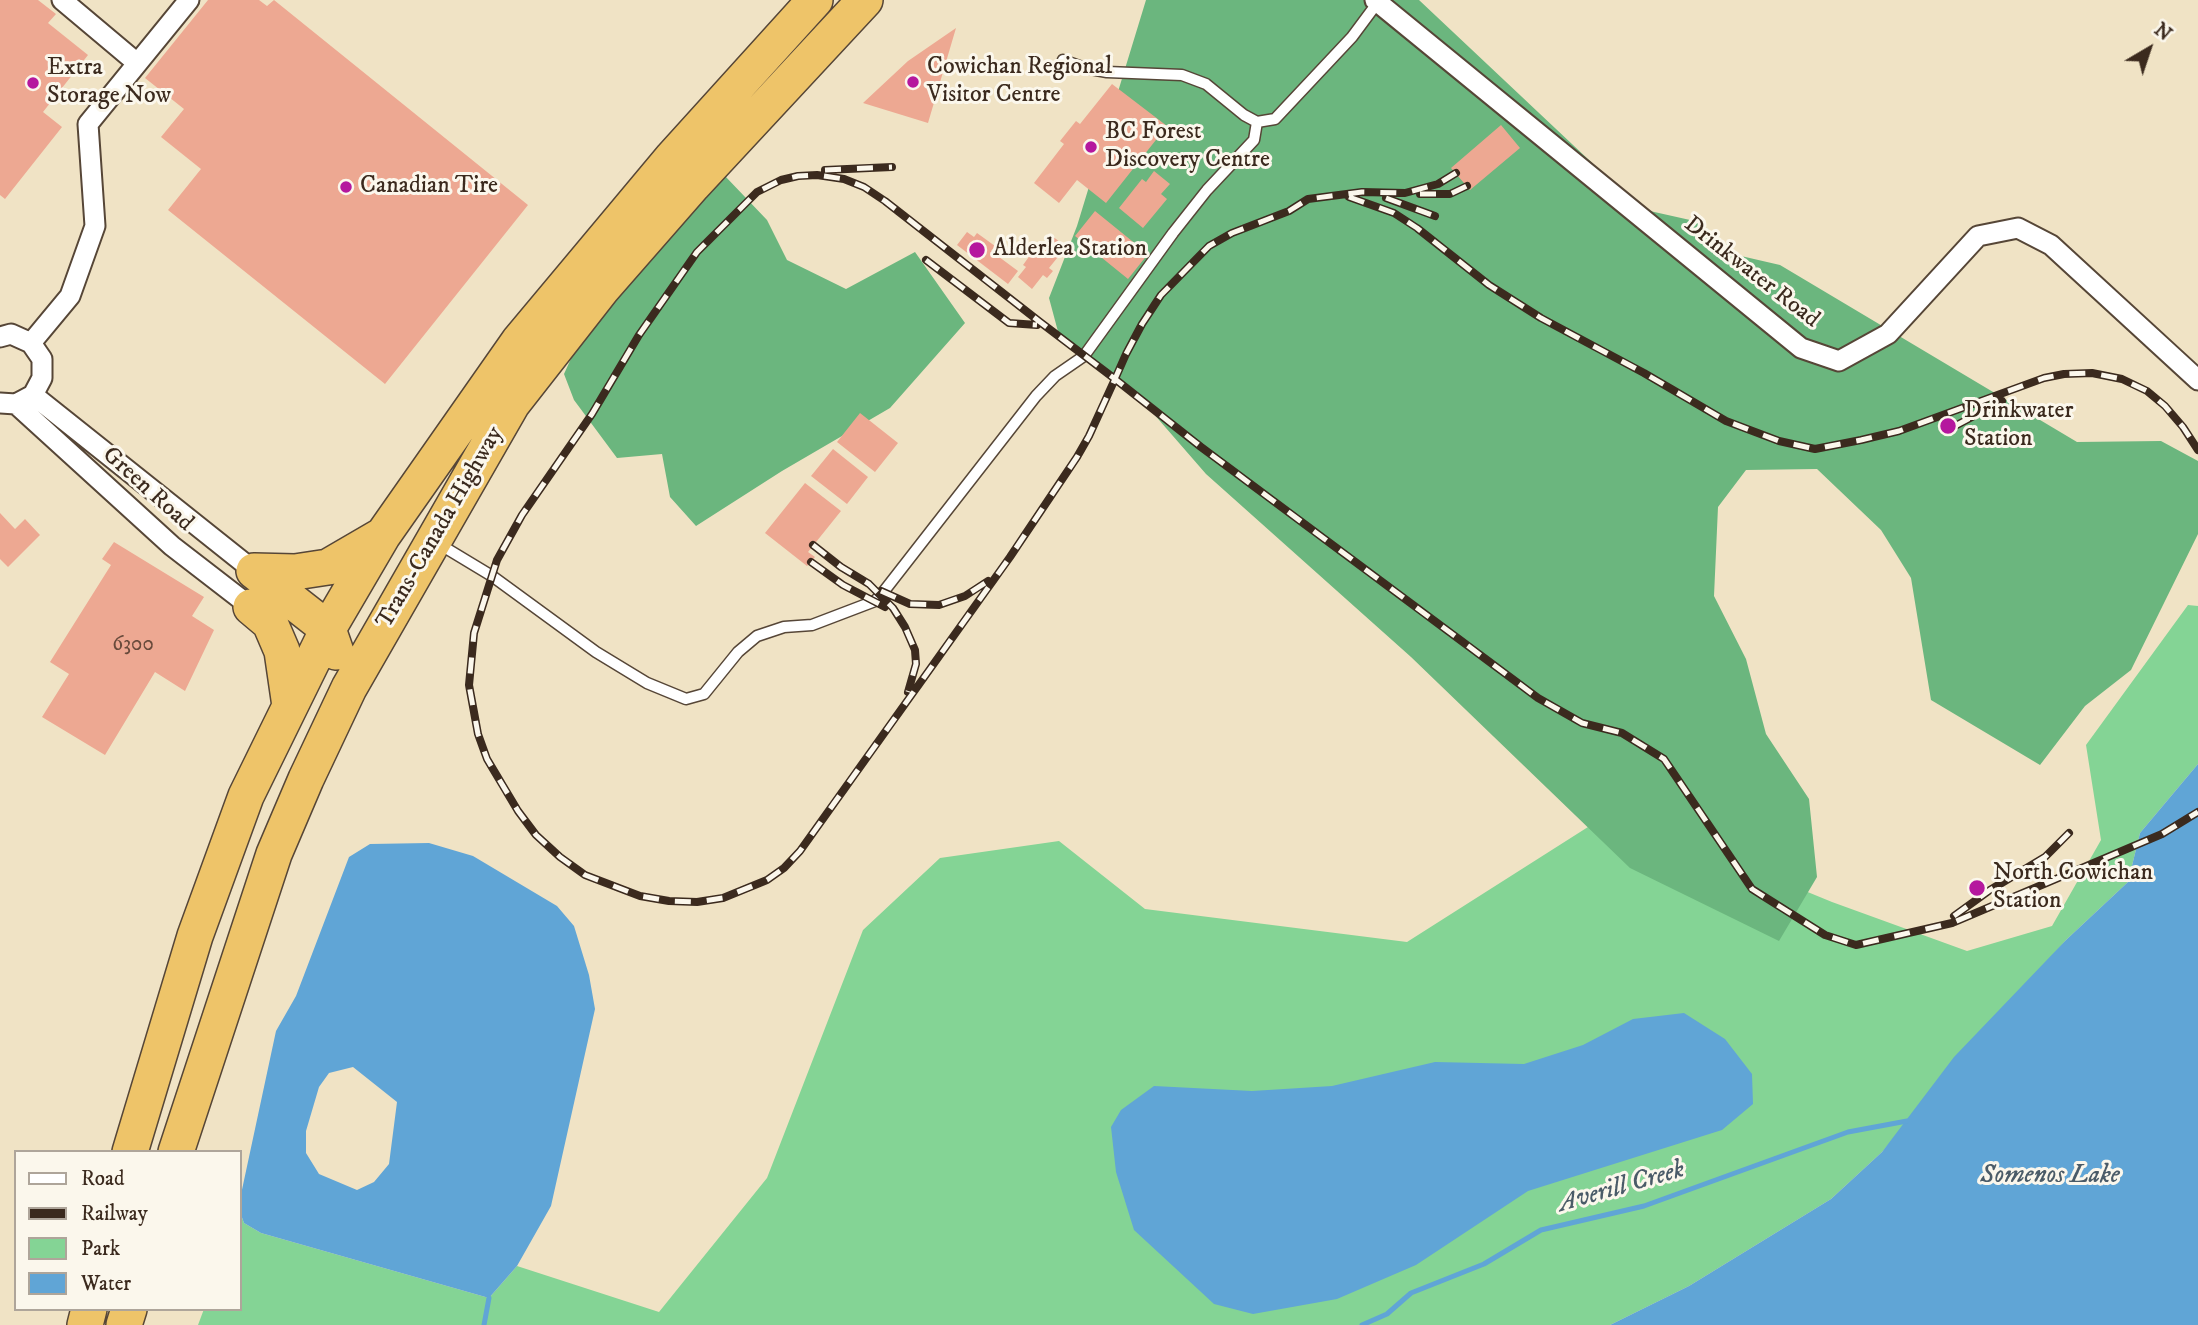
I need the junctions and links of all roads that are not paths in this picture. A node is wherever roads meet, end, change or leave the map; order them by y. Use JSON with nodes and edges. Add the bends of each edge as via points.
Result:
{"nodes":[{"id":1,"x":62,"y":0,"type":"edge"},
{"id":2,"x":189,"y":0,"type":"edge"},
{"id":3,"x":815,"y":0,"type":"edge"},
{"id":4,"x":865,"y":0,"type":"edge"},
{"id":5,"x":1377,"y":1,"type":"edge"},
{"id":6,"x":1063,"y":60,"type":"dead end"},
{"id":7,"x":137,"y":63,"type":"junction"},
{"id":8,"x":1257,"y":122,"type":"junction"},
{"id":9,"x":0,"y":337,"type":"edge"},
{"id":10,"x":31,"y":343,"type":"junction"},
{"id":11,"x":2198,"y":380,"type":"edge"},
{"id":12,"x":16,"y":400,"type":"edge"},
{"id":13,"x":383,"y":536,"type":"junction"},
{"id":14,"x":433,"y":540,"type":"junction"},
{"id":15,"x":254,"y":571,"type":"junction"},
{"id":16,"x":251,"y":607,"type":"joint"},
{"id":17,"x":328,"y":629,"type":"junction"},
{"id":18,"x":349,"y":688,"type":"junction"},
{"id":19,"x":290,"y":706,"type":"junction"},
{"id":20,"x":131,"y":1150,"type":"edge"},
{"id":21,"x":177,"y":1150,"type":"edge"}],
"edges":[{"from":1,"to":7,"type":"street"},
{"from":2,"to":7,"type":"street"},
{"from":3,"to":13,"type":"highway","name":"Trans-Canada Highway","via":[[672,159],[519,341]]},
{"from":4,"to":14,"type":"highway","name":"Trans-Canada Highway","via":[[602,289],[512,404]]},
{"from":5,"to":8,"type":"lane","via":[[1352,37],[1287,108],[1275,119]]},
{"from":5,"to":11,"type":"street","name":"Drinkwater Road","via":[[1801,348],[1839,360],[1888,334],[1978,236],[2018,228],[2051,245]]},
{"from":6,"to":8,"type":"lane","via":[[1107,72],[1182,75],[1206,84]]},
{"from":7,"to":10,"type":"street","via":[[89,124],[95,226],[70,296]]},
{"from":8,"to":14,"type":"lane","via":[[1254,139],[1173,233],[1084,355],[1036,396],[881,595],[825,621],[757,636],[704,694],[686,699],[647,683]]},
{"from":9,"to":10,"type":"street","via":[[11,334]]},
{"from":10,"to":12,"type":"street","via":[[42,359],[42,378]]},
{"from":12,"to":15,"type":"street","name":"Green Road"},
{"from":12,"to":16,"type":"street","name":"Green Road","via":[[172,546]]},
{"from":13,"to":15,"type":"highway","via":[[328,567]]},
{"from":13,"to":17,"type":"highway","name":"Trans-Canada Highway"},
{"from":14,"to":18,"type":"highway","name":"Trans-Canada Highway"},
{"from":15,"to":17,"type":"highway"},
{"from":16,"to":19,"type":"highway","via":[[270,623],[282,651]]},
{"from":17,"to":18,"type":"highway"},
{"from":17,"to":19,"type":"highway","name":"Trans-Canada Highway"},
{"from":18,"to":21,"type":"highway","name":"Trans-Canada Highway","via":[[274,854]]},
{"from":19,"to":20,"type":"highway","name":"Trans-Canada Highway","via":[[246,796],[199,923]]}]}
